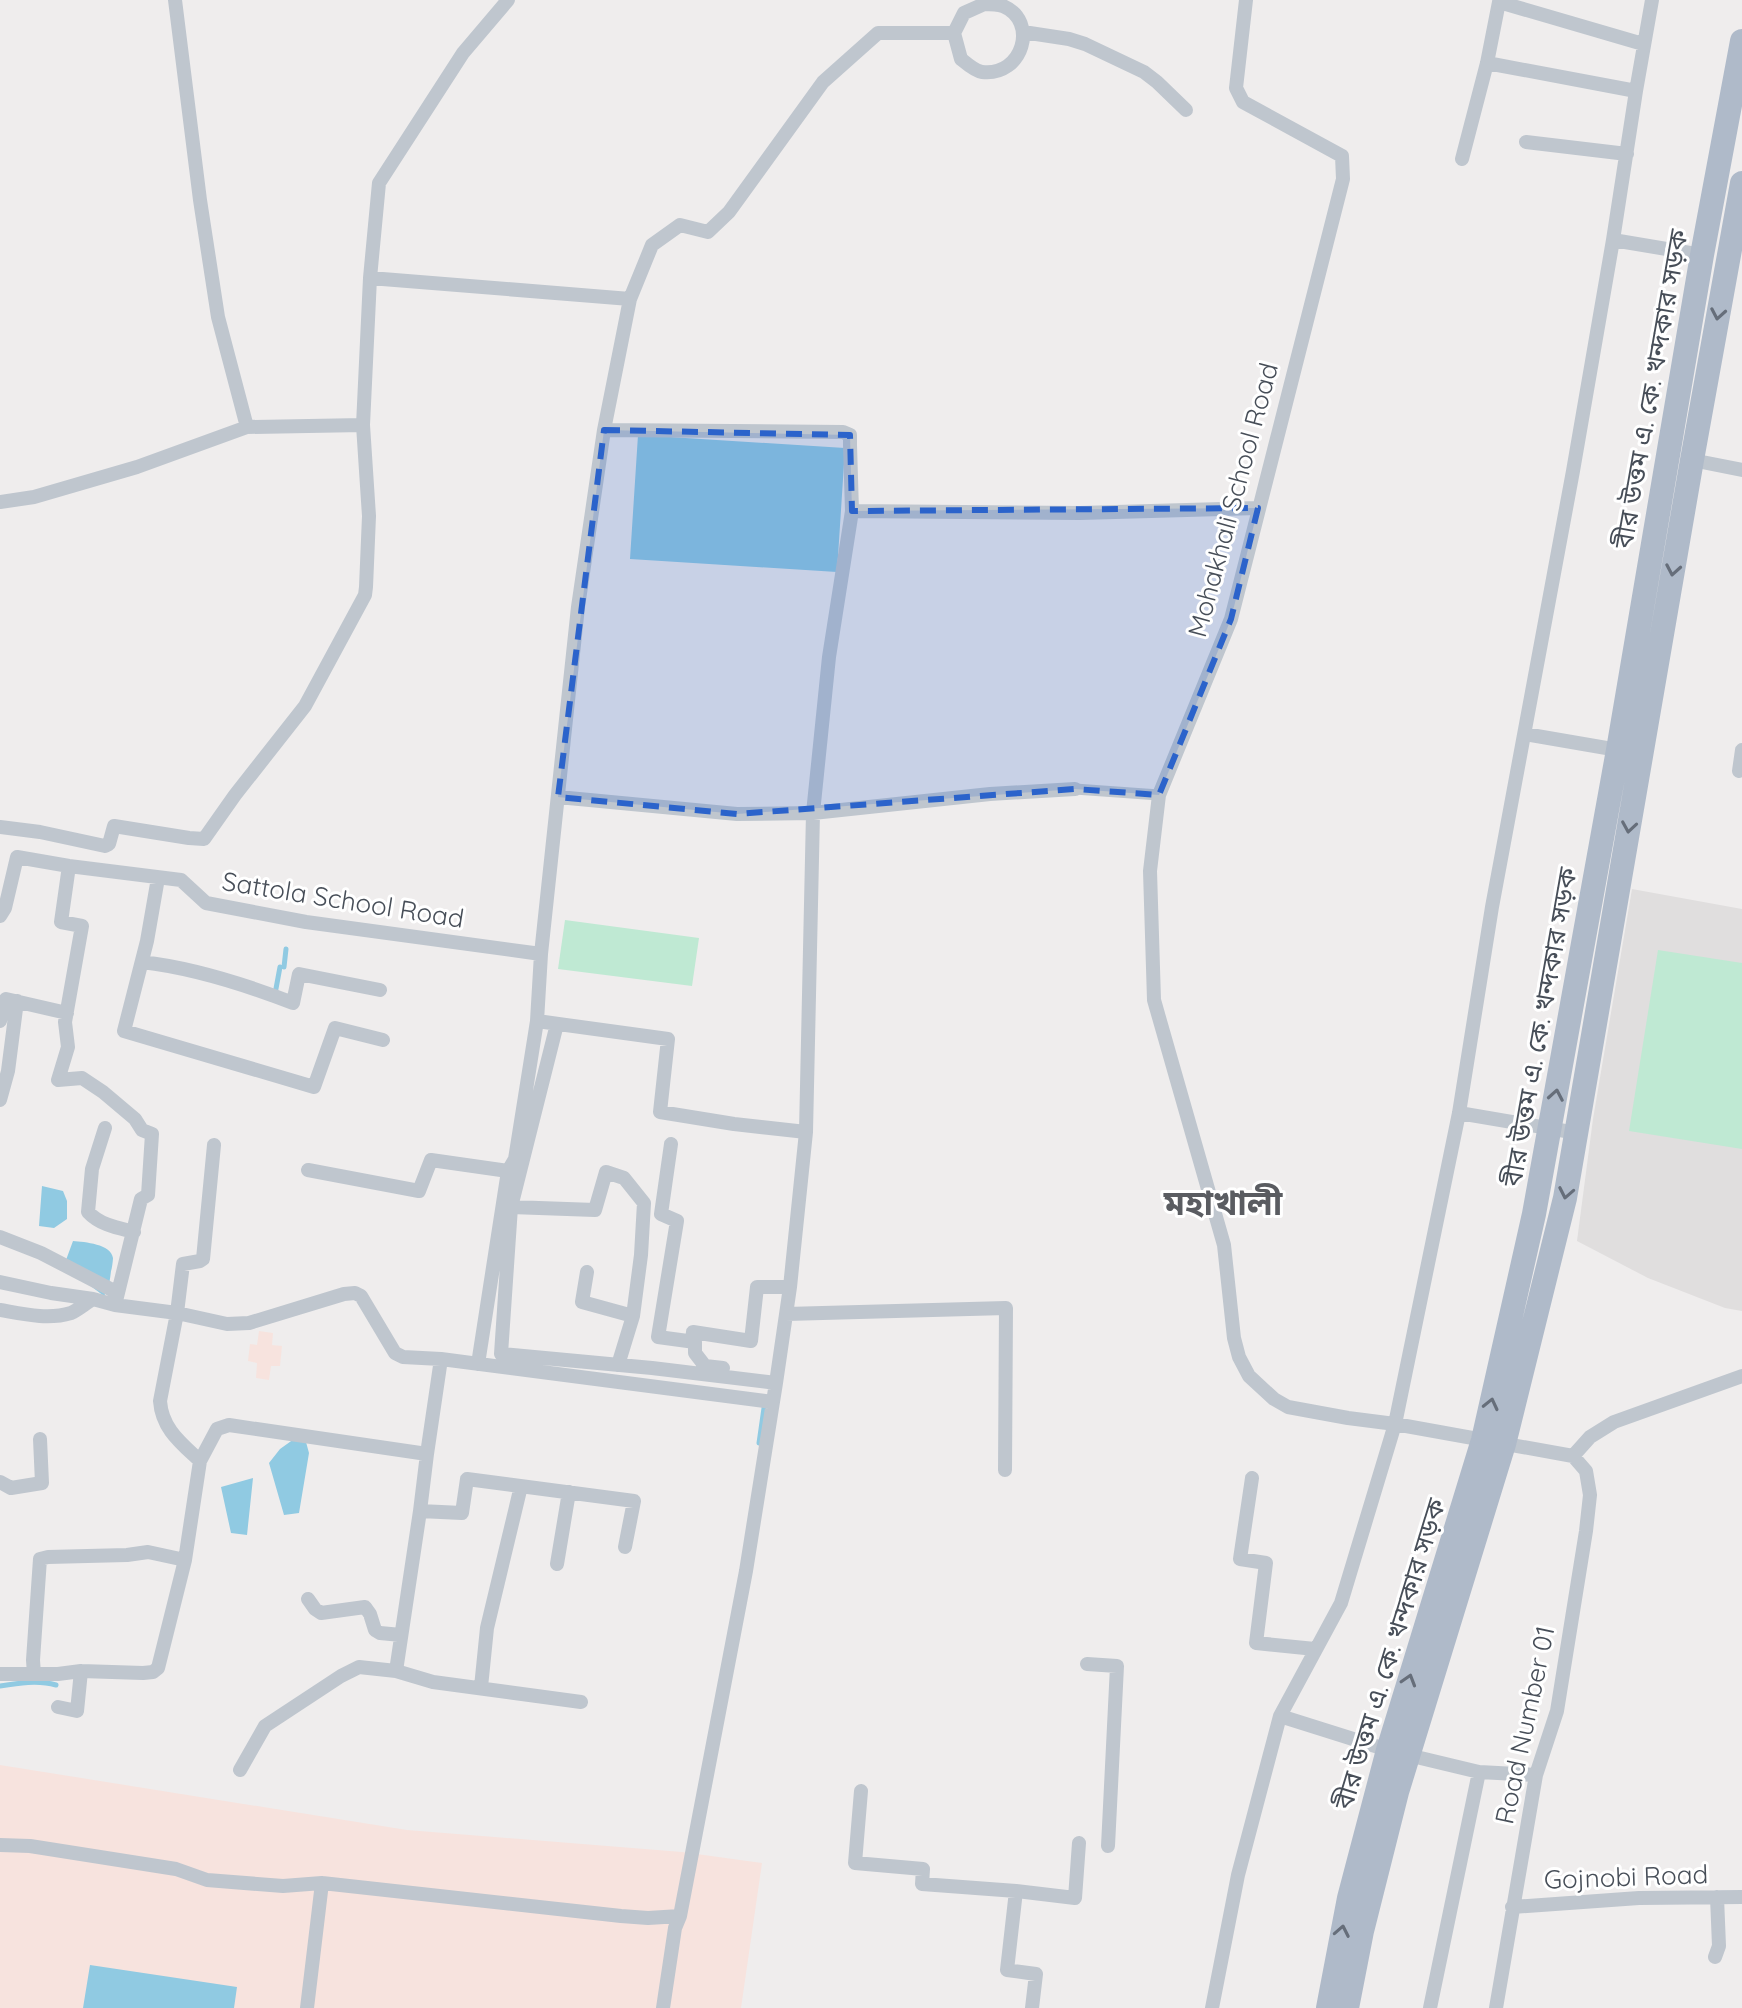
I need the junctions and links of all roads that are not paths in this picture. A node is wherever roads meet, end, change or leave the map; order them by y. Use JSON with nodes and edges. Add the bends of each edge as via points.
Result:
{"nodes":[{"id":1,"x":175,"y":0,"type":"edge"},
{"id":2,"x":508,"y":0,"type":"edge"},
{"id":3,"x":1246,"y":0,"type":"edge"},
{"id":4,"x":1652,"y":0,"type":"edge"},
{"id":5,"x":1499,"y":1,"type":"edge"},
{"id":6,"x":984,"y":2,"type":"edge"},
{"id":7,"x":1023,"y":32,"type":"junction"},
{"id":8,"x":954,"y":33,"type":"junction"},
{"id":9,"x":1742,"y":41,"type":"edge"},
{"id":10,"x":1643,"y":44,"type":"junction"},
{"id":11,"x":1487,"y":63,"type":"junction"},
{"id":12,"x":1636,"y":91,"type":"junction"},
{"id":13,"x":1186,"y":110,"type":"dead end"},
{"id":14,"x":1526,"y":142,"type":"dead end"},
{"id":15,"x":1627,"y":154,"type":"junction"},
{"id":16,"x":1462,"y":159,"type":"dead end"},
{"id":17,"x":1742,"y":183,"type":"edge"},
{"id":18,"x":1613,"y":240,"type":"junction"},
{"id":19,"x":1702,"y":255,"type":"junction"},
{"id":20,"x":1736,"y":256,"type":"edge"},
{"id":21,"x":370,"y":278,"type":"junction"},
{"id":22,"x":630,"y":299,"type":"junction"},
{"id":23,"x":363,"y":425,"type":"junction"},
{"id":24,"x":247,"y":427,"type":"junction"},
{"id":25,"x":604,"y":430,"type":"junction"},
{"id":26,"x":1692,"y":460,"type":"junction"},
{"id":27,"x":1742,"y":470,"type":"edge"},
{"id":28,"x":0,"y":502,"type":"edge"},
{"id":29,"x":1258,"y":508,"type":"junction"},
{"id":30,"x":852,"y":511,"type":"junction"},
{"id":31,"x":1525,"y":734,"type":"junction"},
{"id":32,"x":1618,"y":750,"type":"junction"},
{"id":33,"x":1742,"y":750,"type":"edge"},
{"id":34,"x":1739,"y":771,"type":"dead end"},
{"id":35,"x":1075,"y":789,"type":"joint"},
{"id":36,"x":1159,"y":795,"type":"junction"},
{"id":37,"x":558,"y":797,"type":"junction"},
{"id":38,"x":813,"y":813,"type":"junction"},
{"id":39,"x":0,"y":827,"type":"edge"},
{"id":40,"x":69,"y":866,"type":"junction"},
{"id":41,"x":158,"y":878,"type":"junction"},
{"id":42,"x":0,"y":916,"type":"edge"},
{"id":43,"x":541,"y":954,"type":"junction"},
{"id":44,"x":142,"y":962,"type":"junction"},
{"id":45,"x":380,"y":990,"type":"dead end"},
{"id":46,"x":17,"y":1001,"type":"junction"},
{"id":47,"x":67,"y":1013,"type":"junction"},
{"id":48,"x":0,"y":1021,"type":"edge"},
{"id":49,"x":537,"y":1021,"type":"junction"},
{"id":50,"x":557,"y":1024,"type":"junction"},
{"id":51,"x":383,"y":1040,"type":"dead end"},
{"id":52,"x":0,"y":1100,"type":"edge"},
{"id":53,"x":1459,"y":1113,"type":"junction"},
{"id":54,"x":105,"y":1128,"type":"dead end"},
{"id":55,"x":1550,"y":1129,"type":"junction"},
{"id":56,"x":806,"y":1132,"type":"junction"},
{"id":57,"x":1577,"y":1133,"type":"junction"},
{"id":58,"x":671,"y":1144,"type":"dead end"},
{"id":59,"x":214,"y":1145,"type":"dead end"},
{"id":60,"x":308,"y":1170,"type":"dead end"},
{"id":61,"x":508,"y":1171,"type":"junction"},
{"id":62,"x":511,"y":1207,"type":"junction"},
{"id":63,"x":134,"y":1232,"type":"junction"},
{"id":64,"x":0,"y":1237,"type":"edge"},
{"id":65,"x":587,"y":1272,"type":"dead end"},
{"id":66,"x":0,"y":1282,"type":"edge"},
{"id":67,"x":790,"y":1287,"type":"junction"},
{"id":68,"x":93,"y":1299,"type":"junction"},
{"id":69,"x":116,"y":1299,"type":"junction"},
{"id":70,"x":0,"y":1310,"type":"edge"},
{"id":71,"x":177,"y":1313,"type":"junction"},
{"id":72,"x":786,"y":1314,"type":"junction"},
{"id":73,"x":633,"y":1316,"type":"junction"},
{"id":74,"x":692,"y":1342,"type":"junction"},
{"id":75,"x":441,"y":1359,"type":"junction"},
{"id":76,"x":478,"y":1364,"type":"junction"},
{"id":77,"x":618,"y":1365,"type":"junction"},
{"id":78,"x":724,"y":1368,"type":"dead end"},
{"id":79,"x":1742,"y":1376,"type":"edge"},
{"id":80,"x":776,"y":1383,"type":"junction"},
{"id":81,"x":773,"y":1402,"type":"junction"},
{"id":82,"x":1395,"y":1424,"type":"junction"},
{"id":83,"x":40,"y":1439,"type":"dead end"},
{"id":84,"x":1494,"y":1442,"type":"junction"},
{"id":85,"x":427,"y":1454,"type":"junction"},
{"id":86,"x":1573,"y":1456,"type":"junction"},
{"id":87,"x":200,"y":1461,"type":"junction"},
{"id":88,"x":1005,"y":1470,"type":"dead end"},
{"id":89,"x":1252,"y":1478,"type":"dead end"},
{"id":90,"x":0,"y":1482,"type":"edge"},
{"id":91,"x":521,"y":1486,"type":"junction"},
{"id":92,"x":569,"y":1492,"type":"junction"},
{"id":93,"x":420,"y":1511,"type":"junction"},
{"id":94,"x":625,"y":1547,"type":"dead end"},
{"id":95,"x":185,"y":1560,"type":"junction"},
{"id":96,"x":557,"y":1564,"type":"dead end"},
{"id":97,"x":308,"y":1599,"type":"dead end"},
{"id":98,"x":401,"y":1635,"type":"junction"},
{"id":99,"x":1315,"y":1649,"type":"junction"},
{"id":100,"x":1087,"y":1664,"type":"dead end"},
{"id":101,"x":81,"y":1671,"type":"junction"},
{"id":102,"x":396,"y":1671,"type":"junction"},
{"id":103,"x":0,"y":1674,"type":"edge"},
{"id":104,"x":34,"y":1674,"type":"junction"},
{"id":105,"x":481,"y":1687,"type":"junction"},
{"id":106,"x":581,"y":1702,"type":"dead end"},
{"id":107,"x":58,"y":1707,"type":"dead end"},
{"id":108,"x":1280,"y":1716,"type":"junction"},
{"id":109,"x":1398,"y":1753,"type":"junction"},
{"id":110,"x":240,"y":1770,"type":"dead end"},
{"id":111,"x":1479,"y":1772,"type":"junction"},
{"id":112,"x":1536,"y":1775,"type":"junction"},
{"id":113,"x":861,"y":1791,"type":"dead end"},
{"id":114,"x":1079,"y":1843,"type":"dead end"},
{"id":115,"x":0,"y":1845,"type":"edge"},
{"id":116,"x":1108,"y":1846,"type":"dead end"},
{"id":117,"x":322,"y":1883,"type":"junction"},
{"id":118,"x":1016,"y":1891,"type":"junction"},
{"id":119,"x":1717,"y":1897,"type":"junction"},
{"id":120,"x":1742,"y":1897,"type":"edge"},
{"id":121,"x":1512,"y":1907,"type":"junction"},
{"id":122,"x":680,"y":1916,"type":"junction"},
{"id":123,"x":1715,"y":1957,"type":"dead end"},
{"id":124,"x":307,"y":2008,"type":"edge"},
{"id":125,"x":663,"y":2008,"type":"edge"},
{"id":126,"x":1032,"y":2008,"type":"edge"},
{"id":127,"x":1212,"y":2008,"type":"edge"},
{"id":128,"x":1328,"y":2008,"type":"edge"},
{"id":129,"x":1347,"y":2008,"type":"edge"},
{"id":130,"x":1430,"y":2008,"type":"edge"},
{"id":131,"x":1496,"y":2008,"type":"edge"}],
"edges":[{"from":1,"to":24,"type":"street","via":[[218,317]]},
{"from":2,"to":21,"type":"street","via":[[463,53],[379,183]]},
{"from":3,"to":29,"type":"street","name":"Mohakhali School Road","via":[[1236,88],[1243,102],[1342,156],[1343,167]]},
{"from":4,"to":10,"type":"street"},
{"from":5,"to":10,"type":"street"},
{"from":5,"to":11,"type":"street"},
{"from":6,"to":7,"type":"street","via":[[1014,14]]},
{"from":6,"to":8,"type":"street","via":[[964,13]]},
{"from":7,"to":8,"type":"street","via":[[1020,55],[1003,71],[980,72],[961,59]]},
{"from":7,"to":13,"type":"street","via":[[1077,41],[1144,72]]},
{"from":8,"to":22,"type":"street","via":[[878,33],[823,82],[729,212],[708,232],[680,225],[652,245]]},
{"from":9,"to":19,"type":"main road","name":"বীর উত্তম এ. কে. খন্দকার সড়ক"},
{"from":10,"to":12,"type":"street"},
{"from":11,"to":12,"type":"street"},
{"from":11,"to":16,"type":"street"},
{"from":12,"to":15,"type":"street"},
{"from":14,"to":15,"type":"street"},
{"from":15,"to":18,"type":"street"},
{"from":17,"to":20,"type":"main road","name":"বীর উত্তম এ. কে. খন্দকার সড়ক"},
{"from":18,"to":19,"type":"street"},
{"from":18,"to":31,"type":"street"},
{"from":19,"to":32,"type":"main road","name":"বীর উত্তম এ. কে. খন্দকার সড়ক"},
{"from":20,"to":26,"type":"main road","name":"বীর উত্তম এ. কে. খন্দকার সড়ক","one_way":true},
{"from":21,"to":22,"type":"street"},
{"from":21,"to":23,"type":"street"},
{"from":22,"to":25,"type":"street"},
{"from":23,"to":24,"type":"street"},
{"from":23,"to":39,"type":"street","via":[[369,516],[365,595],[305,706],[206,837],[114,826],[105,846]]},
{"from":24,"to":28,"type":"street","via":[[137,467]]},
{"from":25,"to":30,"type":"street","via":[[843,432],[850,435]]},
{"from":25,"to":37,"type":"street"},
{"from":26,"to":27,"type":"street"},
{"from":26,"to":57,"type":"main road","name":"বীর উত্তম এ. কে. খন্দকার সড়ক","one_way":true},
{"from":29,"to":30,"type":"street"},
{"from":29,"to":36,"type":"street","name":"Mohakhali School Road","via":[[1231,619]]},
{"from":30,"to":38,"type":"street","via":[[829,657]]},
{"from":31,"to":32,"type":"street"},
{"from":31,"to":53,"type":"street"},
{"from":55,"to":32,"type":"main road","name":"বীর উত্তম এ. কে. খন্দকার সড়ক","one_way":true},
{"from":33,"to":34,"type":"street"},
{"from":35,"to":36,"type":"street"},
{"from":35,"to":38,"type":"street"},
{"from":36,"to":82,"type":"street","name":"Mohakhali School Road","via":[[1150,871],[1154,1000],[1224,1245],[1239,1357],[1249,1376],[1288,1407]]},
{"from":37,"to":38,"type":"street","via":[[737,814]]},
{"from":37,"to":43,"type":"street"},
{"from":38,"to":56,"type":"street"},
{"from":40,"to":41,"type":"street","name":"Sattola School Road"},
{"from":40,"to":42,"type":"street","name":"Sattola School Road","via":[[17,857]]},
{"from":40,"to":47,"type":"street","via":[[61,922],[82,926]]},
{"from":41,"to":43,"type":"street","name":"Sattola School Road","via":[[181,880],[206,903]]},
{"from":41,"to":44,"type":"street"},
{"from":43,"to":49,"type":"street"},
{"from":44,"to":45,"type":"street","via":[[225,979],[293,1003],[299,974]]},
{"from":44,"to":51,"type":"street","via":[[124,1031],[314,1087],[335,1028]]},
{"from":46,"to":47,"type":"street"},
{"from":46,"to":48,"type":"street","via":[[6,999]]},
{"from":46,"to":52,"type":"street"},
{"from":47,"to":63,"type":"street","via":[[68,1047],[58,1080],[82,1078],[152,1134],[148,1195],[141,1199]]},
{"from":49,"to":50,"type":"street"},
{"from":49,"to":61,"type":"street","via":[[515,1159]]},
{"from":50,"to":56,"type":"street","via":[[668,1039],[660,1112]]},
{"from":50,"to":62,"type":"street"},
{"from":53,"to":55,"type":"street"},
{"from":53,"to":82,"type":"street"},
{"from":54,"to":63,"type":"street","via":[[92,1169],[88,1212],[94,1219]]},
{"from":55,"to":57,"type":"street"},
{"from":84,"to":55,"type":"main road","name":"বীর উত্তম এ. কে. খন্দকার সড়ক","one_way":true},
{"from":56,"to":67,"type":"street"},
{"from":57,"to":84,"type":"main road","name":"বীর উত্তম এ. কে. খন্দকার সড়ক","one_way":true,"via":[[1565,1198]]},
{"from":58,"to":74,"type":"street","via":[[661,1214],[677,1221],[669,1317],[658,1337]]},
{"from":59,"to":71,"type":"street","via":[[203,1259],[183,1264]]},
{"from":60,"to":61,"type":"street","via":[[419,1191],[431,1160]]},
{"from":61,"to":76,"type":"street"},
{"from":62,"to":73,"type":"street","via":[[595,1210],[606,1172],[624,1178],[644,1203]]},
{"from":62,"to":77,"type":"street","via":[[501,1354]]},
{"from":63,"to":69,"type":"street"},
{"from":64,"to":69,"type":"street","via":[[41,1253]]},
{"from":65,"to":73,"type":"street","via":[[582,1302]]},
{"from":66,"to":68,"type":"street"},
{"from":67,"to":72,"type":"street"},
{"from":67,"to":74,"type":"street","via":[[757,1287],[751,1341],[693,1332]]},
{"from":68,"to":69,"type":"street"},
{"from":68,"to":70,"type":"street","via":[[72,1313],[34,1317]]},
{"from":69,"to":71,"type":"street"},
{"from":71,"to":75,"type":"street","via":[[227,1324],[249,1323],[355,1293],[395,1353]]},
{"from":71,"to":87,"type":"street","via":[[161,1415]]},
{"from":72,"to":80,"type":"street"},
{"from":72,"to":88,"type":"street","via":[[1006,1308]]},
{"from":73,"to":77,"type":"street"},
{"from":74,"to":78,"type":"street","via":[[705,1366]]},
{"from":75,"to":76,"type":"street"},
{"from":75,"to":85,"type":"street"},
{"from":76,"to":81,"type":"street"},
{"from":77,"to":80,"type":"street"},
{"from":79,"to":86,"type":"street","via":[[1614,1422]]},
{"from":80,"to":81,"type":"street"},
{"from":81,"to":122,"type":"street"},
{"from":82,"to":84,"type":"street","name":"Mohakhali School Road"},
{"from":82,"to":99,"type":"street","via":[[1341,1603]]},
{"from":83,"to":90,"type":"street","via":[[42,1483],[11,1488]]},
{"from":84,"to":86,"type":"street","name":"Mohakhali School Road"},
{"from":84,"to":109,"type":"main road","name":"বীর উত্তম এ. কে. খন্দকার সড়ক"},
{"from":85,"to":87,"type":"street","via":[[229,1425],[217,1429]]},
{"from":85,"to":93,"type":"street"},
{"from":86,"to":112,"type":"street","name":"Road Number 01","via":[[1586,1471],[1586,1531],[1557,1711]]},
{"from":87,"to":95,"type":"street"},
{"from":89,"to":99,"type":"street","via":[[1240,1559],[1266,1563],[1256,1643]]},
{"from":91,"to":92,"type":"street"},
{"from":91,"to":93,"type":"street","via":[[467,1479],[462,1513]]},
{"from":91,"to":105,"type":"street","via":[[487,1628]]},
{"from":92,"to":94,"type":"street","via":[[634,1501]]},
{"from":92,"to":96,"type":"street"},
{"from":93,"to":98,"type":"street"},
{"from":95,"to":101,"type":"street","via":[[158,1668],[143,1673]]},
{"from":95,"to":104,"type":"street","via":[[148,1552],[40,1559]]},
{"from":97,"to":98,"type":"street","via":[[321,1613],[365,1607],[375,1630]]},
{"from":98,"to":102,"type":"street"},
{"from":99,"to":108,"type":"street"},
{"from":100,"to":116,"type":"street","via":[[1117,1666]]},
{"from":101,"to":104,"type":"street"},
{"from":101,"to":107,"type":"street","via":[[77,1711]]},
{"from":102,"to":105,"type":"street"},
{"from":102,"to":110,"type":"street","via":[[359,1667],[306,1697],[265,1726]]},
{"from":103,"to":104,"type":"street"},
{"from":105,"to":106,"type":"street"},
{"from":108,"to":109,"type":"street"},
{"from":108,"to":127,"type":"street","via":[[1238,1875]]},
{"from":109,"to":111,"type":"street"},
{"from":128,"to":109,"type":"main road","name":"বীর উত্তম এ. কে. খন্দকার সড়ক","one_way":true,"via":[[1349,1898]]},
{"from":109,"to":129,"type":"main road","name":"বীর উত্তম এ. কে. খন্দকার সড়ক"},
{"from":111,"to":112,"type":"street"},
{"from":111,"to":130,"type":"street"},
{"from":112,"to":121,"type":"street","name":"Road Number 01"},
{"from":113,"to":118,"type":"street","via":[[855,1863],[923,1869],[922,1884]]},
{"from":114,"to":118,"type":"street","via":[[1075,1898]]},
{"from":115,"to":117,"type":"street","via":[[176,1869],[207,1880],[283,1886]]},
{"from":117,"to":122,"type":"street","via":[[621,1916]]},
{"from":117,"to":124,"type":"street"},
{"from":118,"to":126,"type":"street","via":[[1007,1970],[1036,1974]]},
{"from":119,"to":120,"type":"street","name":"Gojnobi Road"},
{"from":119,"to":121,"type":"street","name":"Gojnobi Road"},
{"from":119,"to":123,"type":"street"},
{"from":121,"to":131,"type":"street","name":"Road Number 01"},
{"from":122,"to":125,"type":"street"}]}
